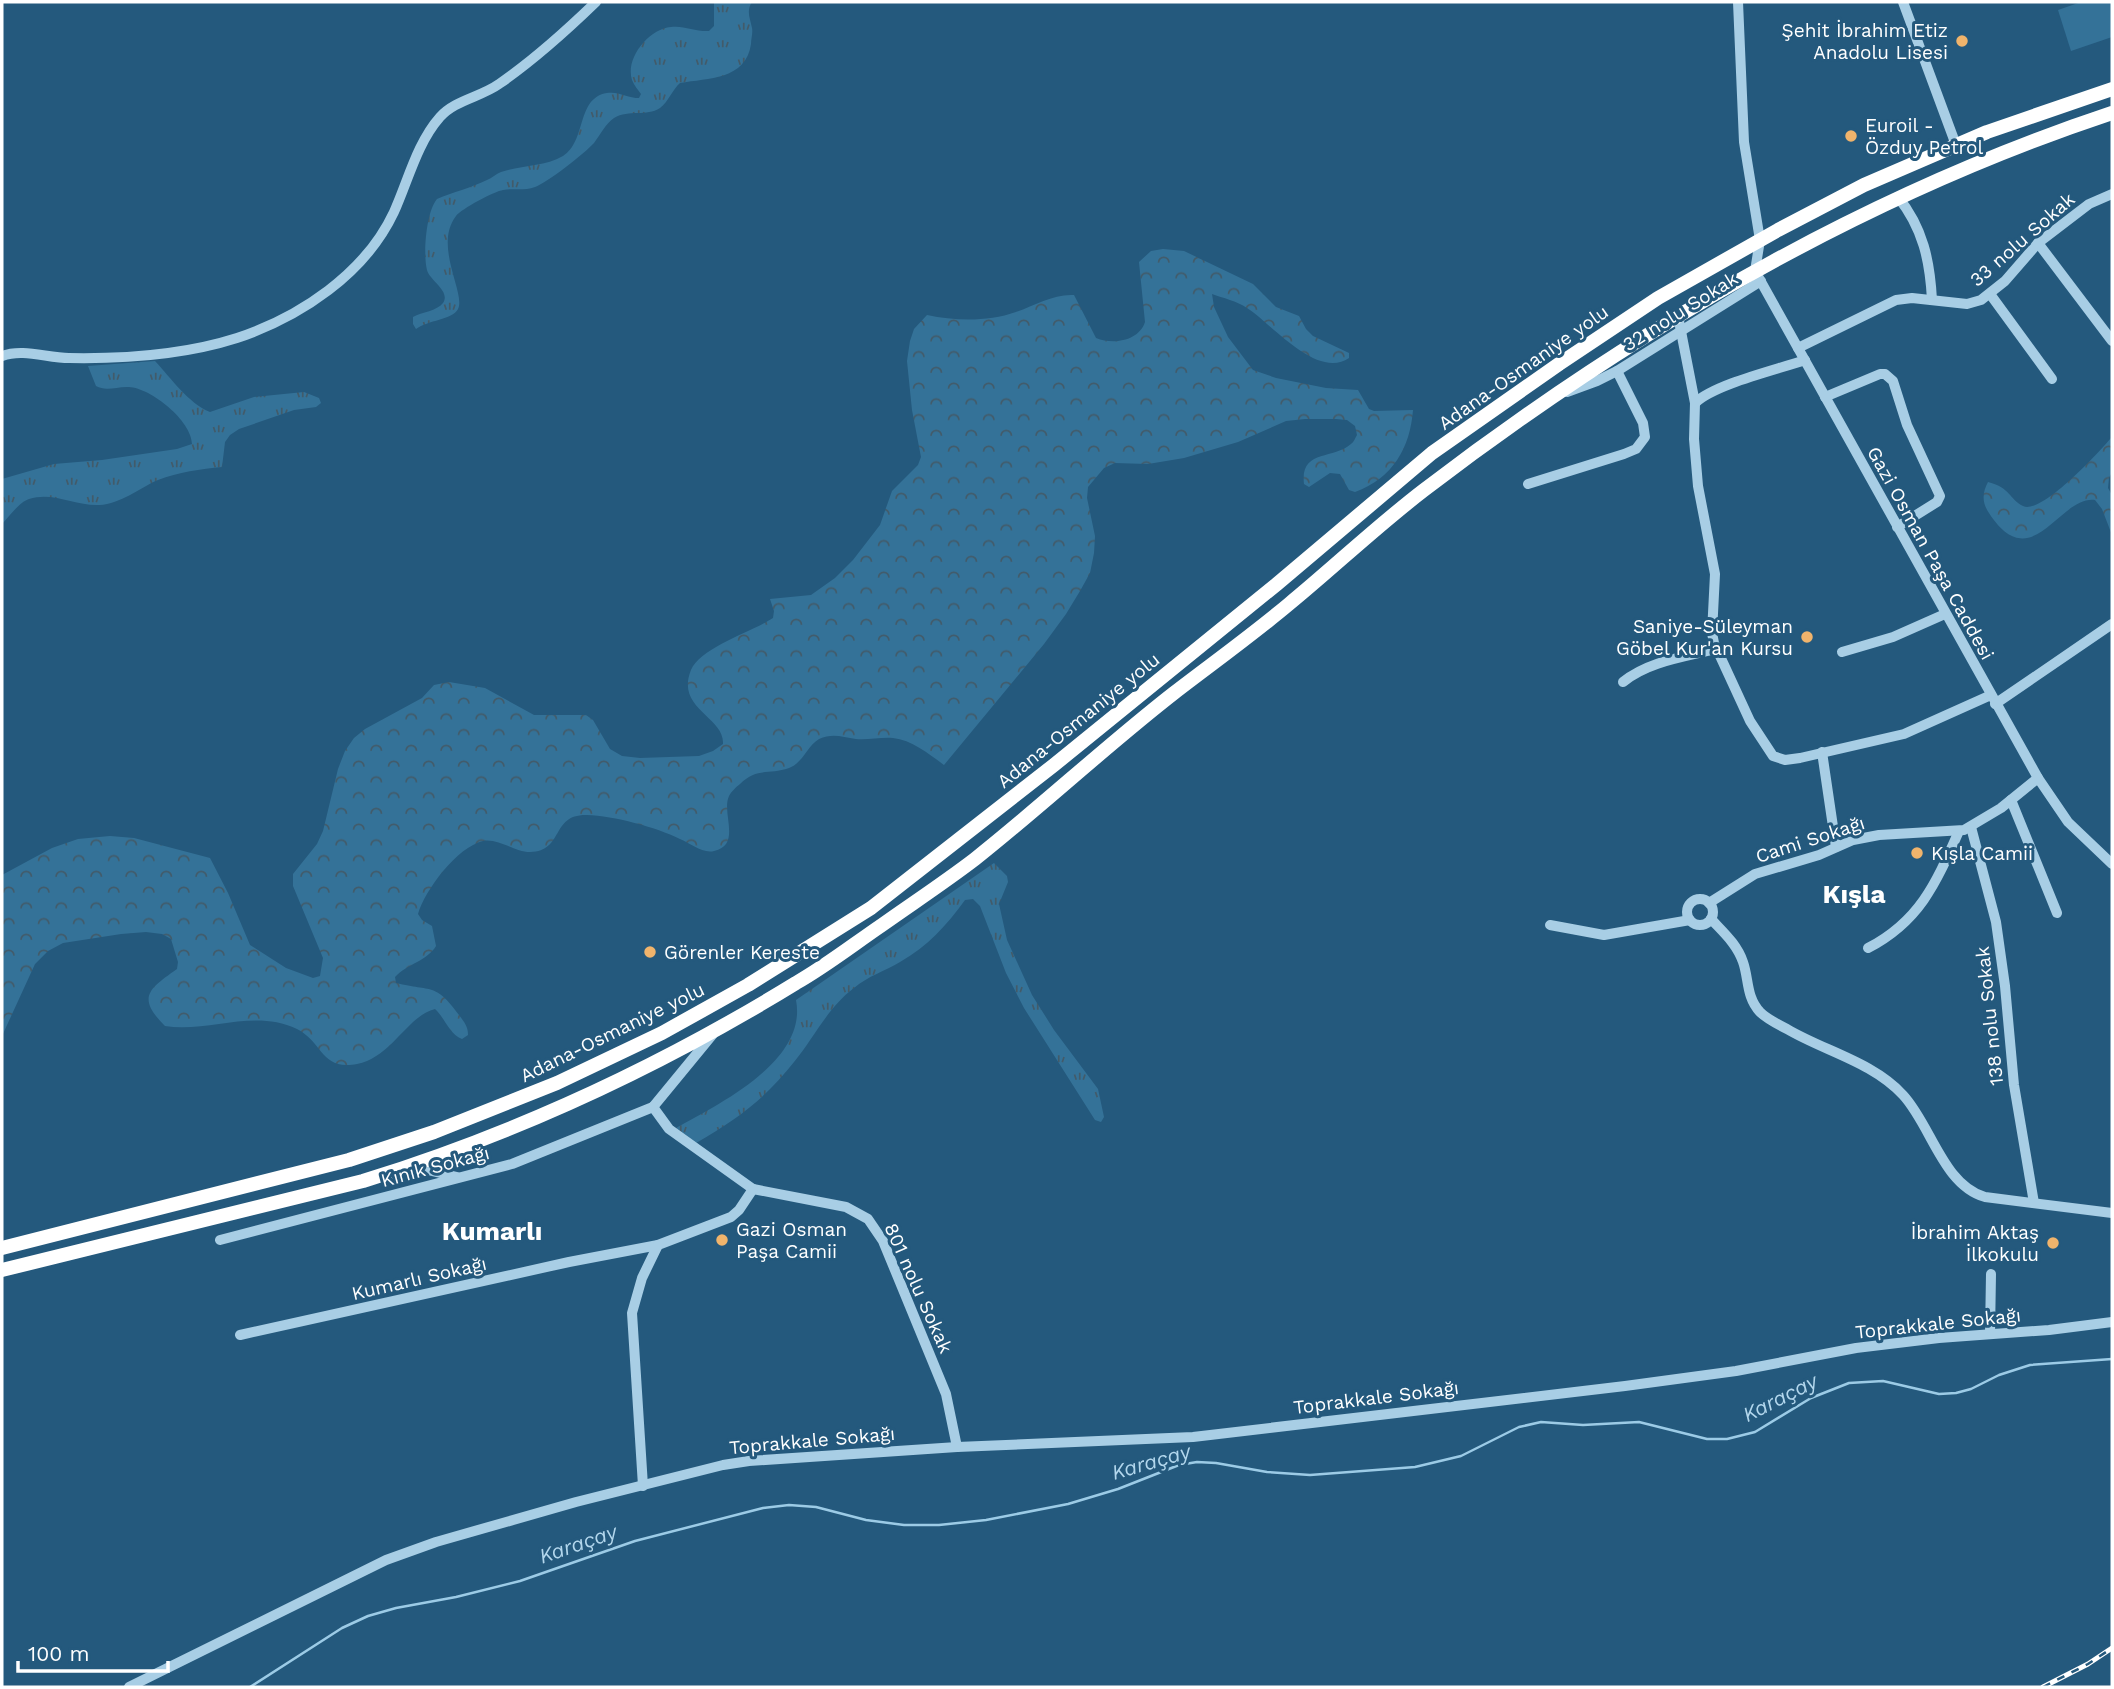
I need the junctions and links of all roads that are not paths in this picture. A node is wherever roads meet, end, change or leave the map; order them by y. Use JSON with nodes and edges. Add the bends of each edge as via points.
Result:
{"nodes":[{"id":1,"x":596,"y":2,"type":"edge"},
{"id":2,"x":1738,"y":2,"type":"edge"},
{"id":3,"x":1903,"y":2,"type":"edge"},
{"id":4,"x":2112,"y":89,"type":"edge"},
{"id":5,"x":2112,"y":113,"type":"edge"},
{"id":6,"x":1955,"y":145,"type":"junction"},
{"id":7,"x":2112,"y":194,"type":"edge"},
{"id":8,"x":1898,"y":197,"type":"junction"},
{"id":9,"x":1760,"y":240,"type":"junction"},
{"id":10,"x":2038,"y":243,"type":"junction"},
{"id":11,"x":1758,"y":276,"type":"junction"},
{"id":12,"x":1990,"y":295,"type":"junction"},
{"id":13,"x":1932,"y":300,"type":"junction"},
{"id":14,"x":1678,"y":316,"type":"junction"},
{"id":15,"x":1681,"y":331,"type":"junction"},
{"id":16,"x":2112,"y":341,"type":"edge"},
{"id":17,"x":1798,"y":348,"type":"junction"},
{"id":18,"x":2,"y":356,"type":"edge"},
{"id":19,"x":1805,"y":360,"type":"junction"},
{"id":20,"x":1617,"y":371,"type":"junction"},
{"id":21,"x":2052,"y":379,"type":"dead end"},
{"id":22,"x":1557,"y":396,"type":"junction"},
{"id":23,"x":1825,"y":397,"type":"junction"},
{"id":24,"x":1695,"y":403,"type":"junction"},
{"id":25,"x":1528,"y":484,"type":"dead end"},
{"id":26,"x":1897,"y":527,"type":"junction"},
{"id":27,"x":1945,"y":614,"type":"junction"},
{"id":28,"x":2112,"y":624,"type":"edge"},
{"id":29,"x":1716,"y":649,"type":"junction"},
{"id":30,"x":1842,"y":652,"type":"dead end"},
{"id":31,"x":1623,"y":682,"type":"dead end"},
{"id":32,"x":1993,"y":700,"type":"junction"},
{"id":33,"x":1822,"y":752,"type":"junction"},
{"id":34,"x":2038,"y":778,"type":"junction"},
{"id":35,"x":2011,"y":800,"type":"junction"},
{"id":36,"x":1971,"y":827,"type":"junction"},
{"id":37,"x":1959,"y":831,"type":"junction"},
{"id":38,"x":1836,"y":847,"type":"junction"},
{"id":39,"x":2112,"y":864,"type":"edge"},
{"id":40,"x":1709,"y":903,"type":"junction"},
{"id":41,"x":2057,"y":913,"type":"dead end"},
{"id":42,"x":1711,"y":919,"type":"junction"},
{"id":43,"x":1690,"y":920,"type":"junction"},
{"id":44,"x":1550,"y":925,"type":"dead end"},
{"id":45,"x":1868,"y":948,"type":"dead end"},
{"id":46,"x":715,"y":1031,"type":"junction"},
{"id":47,"x":653,"y":1107,"type":"junction"},
{"id":48,"x":410,"y":1166,"type":"junction"},
{"id":49,"x":461,"y":1178,"type":"junction"},
{"id":50,"x":753,"y":1189,"type":"junction"},
{"id":51,"x":2034,"y":1203,"type":"junction"},
{"id":52,"x":2112,"y":1213,"type":"edge"},
{"id":53,"x":220,"y":1240,"type":"dead end"},
{"id":54,"x":658,"y":1245,"type":"junction"},
{"id":55,"x":2,"y":1248,"type":"edge"},
{"id":56,"x":2,"y":1270,"type":"edge"},
{"id":57,"x":1991,"y":1274,"type":"dead end"},
{"id":58,"x":2112,"y":1322,"type":"edge"},
{"id":59,"x":1990,"y":1334,"type":"junction"},
{"id":60,"x":240,"y":1335,"type":"dead end"},
{"id":61,"x":957,"y":1447,"type":"junction"},
{"id":62,"x":643,"y":1486,"type":"junction"},
{"id":63,"x":129,"y":1687,"type":"edge"}],
"edges":[{"from":1,"to":18,"type":"street","via":[[499,84],[439,118],[419,151],[382,236],[350,273],[300,308],[236,338],[177,351],[68,358],[17,352]]},
{"from":2,"to":9,"type":"street","via":[[1744,142]]},
{"from":3,"to":6,"type":"street"},
{"from":4,"to":6,"type":"highway","name":"Adana-Osmaniye yolu"},
{"from":5,"to":8,"type":"highway","name":"Adana-Osmaniye yolu"},
{"from":6,"to":9,"type":"highway","name":"Adana-Osmaniye yolu","via":[[1864,185]]},
{"from":7,"to":10,"type":"street","name":"33 nolu Sokak","via":[[2089,204]]},
{"from":8,"to":11,"type":"highway","name":"Adana-Osmaniye yolu"},
{"from":8,"to":13,"type":"street","via":[[1913,216],[1925,247]]},
{"from":9,"to":11,"type":"street"},
{"from":9,"to":55,"type":"highway","name":"Adana-Osmaniye yolu","via":[[1657,298],[1432,453],[960,839],[871,908],[748,985],[557,1083],[434,1132],[349,1160]]},
{"from":10,"to":12,"type":"street","name":"33 nolu Sokak"},
{"from":10,"to":16,"type":"street"},
{"from":11,"to":14,"type":"highway","name":"Adana-Osmaniye yolu"},
{"from":11,"to":15,"type":"street","name":"32 nolu Sokak"},
{"from":11,"to":17,"type":"street","name":"Gazi Osman Paşa Caddesi"},
{"from":12,"to":13,"type":"street","name":"33 nolu Sokak","via":[[1967,304]]},
{"from":12,"to":21,"type":"street"},
{"from":13,"to":17,"type":"street","name":"33 nolu Sokak","via":[[1896,300]]},
{"from":14,"to":15,"type":"street"},
{"from":14,"to":22,"type":"highway","name":"Adana-Osmaniye yolu"},
{"from":15,"to":20,"type":"street","name":"32 nolu Sokak"},
{"from":15,"to":24,"type":"street"},
{"from":17,"to":19,"type":"street","name":"Gazi Osman Paşa Caddesi"},
{"from":19,"to":23,"type":"street","name":"Gazi Osman Paşa Caddesi"},
{"from":19,"to":24,"type":"street","via":[[1717,390]]},
{"from":20,"to":22,"type":"street","name":"32 nolu Sokak"},
{"from":20,"to":25,"type":"street","name":"32 nolu Sokak","via":[[1643,423],[1645,437],[1639,447]]},
{"from":22,"to":46,"type":"highway","name":"Adana-Osmaniye yolu","via":[[1422,492],[972,862],[801,981]]},
{"from":23,"to":26,"type":"street","name":"Gazi Osman Paşa Caddesi"},
{"from":23,"to":26,"type":"street","via":[[1880,374],[1893,381],[1940,496]]},
{"from":24,"to":29,"type":"street","via":[[1698,486],[1715,574],[1712,633]]},
{"from":26,"to":27,"type":"street","name":"Gazi Osman Paşa Caddesi"},
{"from":27,"to":30,"type":"street"},
{"from":27,"to":32,"type":"street","name":"Gazi Osman Paşa Caddesi"},
{"from":28,"to":32,"type":"street"},
{"from":29,"to":31,"type":"street","via":[[1653,665]]},
{"from":29,"to":33,"type":"street","via":[[1750,721],[1773,756],[1785,760]]},
{"from":32,"to":33,"type":"street","via":[[1905,734]]},
{"from":32,"to":34,"type":"street","name":"Gazi Osman Paşa Caddesi"},
{"from":33,"to":38,"type":"street"},
{"from":34,"to":35,"type":"street","name":"Cami Sokağı"},
{"from":34,"to":39,"type":"street","name":"Gazi Osman Paşa Caddesi","via":[[2068,822]]},
{"from":35,"to":36,"type":"street","name":"Cami Sokağı"},
{"from":35,"to":41,"type":"street"},
{"from":36,"to":37,"type":"street","name":"Cami Sokağı"},
{"from":36,"to":51,"type":"street","name":"138 nolu Sokak","via":[[1996,922],[2014,1085]]},
{"from":37,"to":38,"type":"street","name":"Cami Sokağı","via":[[1863,837]]},
{"from":37,"to":45,"type":"street","via":[[1922,904],[1892,935]]},
{"from":38,"to":40,"type":"street","name":"Cami Sokağı","via":[[1755,874]]},
{"from":40,"to":42,"type":"street"},
{"from":40,"to":43,"type":"street","via":[[1694,901],[1688,908]]},
{"from":42,"to":43,"type":"street","via":[[1701,925]]},
{"from":42,"to":51,"type":"street","via":[[1739,954],[1752,1001],[1764,1016],[1896,1088],[1967,1190]]},
{"from":43,"to":44,"type":"street","via":[[1604,935]]},
{"from":46,"to":47,"type":"street","name":"Kınık Sokağı"},
{"from":46,"to":48,"type":"highway","name":"Adana-Osmaniye yolu","via":[[541,1115]]},
{"from":47,"to":49,"type":"street","name":"Kınık Sokağı","via":[[533,1156]]},
{"from":47,"to":50,"type":"street","via":[[668,1129]]},
{"from":48,"to":49,"type":"street"},
{"from":48,"to":56,"type":"highway","name":"Adana-Osmaniye yolu"},
{"from":49,"to":53,"type":"street","name":"Kınık Sokağı"},
{"from":50,"to":54,"type":"street","name":"Kumarlı Sokağı","via":[[731,1217]]},
{"from":50,"to":61,"type":"street","name":"801 nolu Sokak","via":[[846,1206],[873,1225],[946,1394]]},
{"from":51,"to":52,"type":"street"},
{"from":54,"to":60,"type":"street","name":"Kumarlı Sokağı"},
{"from":54,"to":62,"type":"street","via":[[632,1313]]},
{"from":57,"to":59,"type":"street"},
{"from":58,"to":59,"type":"street","name":"Toprakkale Sokağı"},
{"from":59,"to":61,"type":"street","name":"Toprakkale Sokağı","via":[[1856,1348],[1625,1386],[1193,1437]]},
{"from":61,"to":62,"type":"street","name":"Toprakkale Sokağı","via":[[748,1461]]},
{"from":62,"to":63,"type":"street","name":"Toprakkale Sokağı","via":[[386,1560]]}]}
